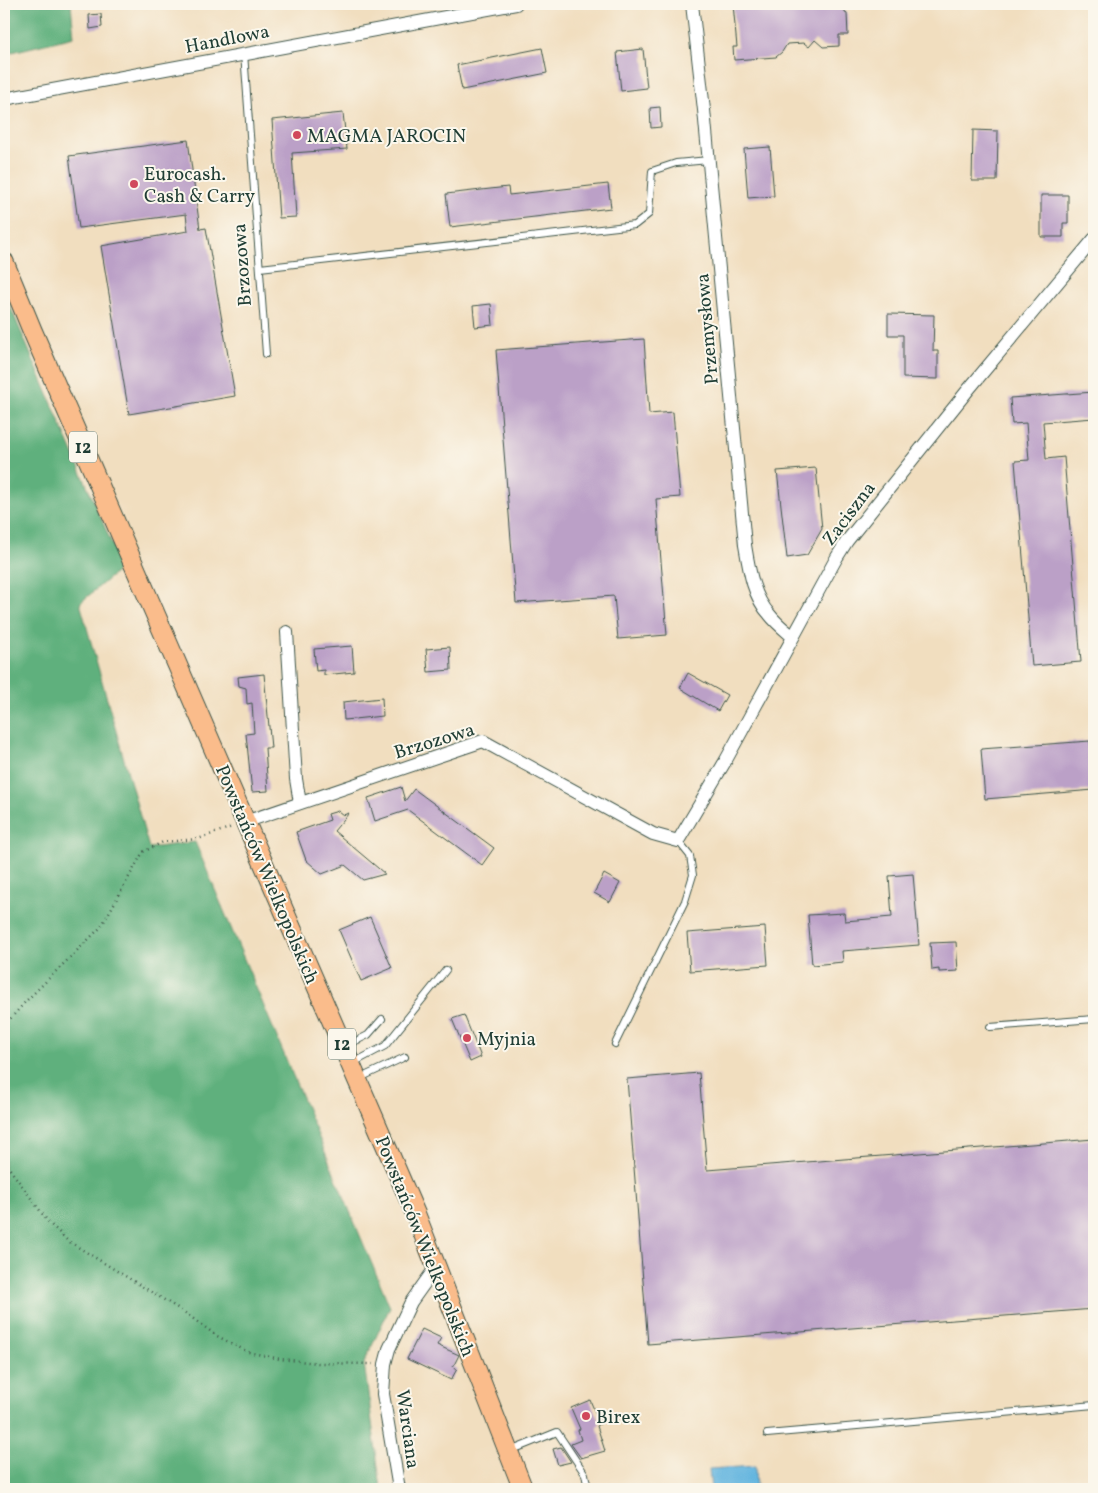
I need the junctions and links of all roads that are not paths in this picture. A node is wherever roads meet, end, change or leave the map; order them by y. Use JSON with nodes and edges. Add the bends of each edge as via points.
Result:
{"nodes":[{"id":1,"x":516,"y":4,"type":"edge"},
{"id":2,"x":692,"y":4,"type":"edge"},
{"id":3,"x":244,"y":53,"type":"junction"},
{"id":4,"x":4,"y":99,"type":"edge"},
{"id":5,"x":709,"y":160,"type":"junction"},
{"id":6,"x":1094,"y":239,"type":"edge"},
{"id":7,"x":4,"y":262,"type":"edge"},
{"id":8,"x":260,"y":268,"type":"junction"},
{"id":9,"x":266,"y":354,"type":"dead end"},
{"id":10,"x":287,"y":632,"type":"dead end"},
{"id":11,"x":793,"y":637,"type":"junction"},
{"id":12,"x":300,"y":803,"type":"junction"},
{"id":13,"x":245,"y":822,"type":"junction"},
{"id":14,"x":678,"y":841,"type":"junction"},
{"id":15,"x":446,"y":970,"type":"dead end"},
{"id":16,"x":382,"y":1018,"type":"dead end"},
{"id":17,"x":1094,"y":1019,"type":"edge"},
{"id":18,"x":990,"y":1027,"type":"dead end"},
{"id":19,"x":615,"y":1044,"type":"dead end"},
{"id":20,"x":405,"y":1057,"type":"dead end"},
{"id":21,"x":350,"y":1064,"type":"junction"},
{"id":22,"x":436,"y":1267,"type":"junction"},
{"id":23,"x":1094,"y":1406,"type":"edge"},
{"id":24,"x":767,"y":1434,"type":"dead end"},
{"id":25,"x":508,"y":1452,"type":"junction"},
{"id":26,"x":400,"y":1489,"type":"edge"},
{"id":27,"x":523,"y":1489,"type":"edge"},
{"id":28,"x":588,"y":1489,"type":"edge"}],
"edges":[{"from":1,"to":3,"type":"street","name":"Handlowa"},
{"from":2,"to":5,"type":"street","name":"Przemysłowa"},
{"from":3,"to":4,"type":"street","name":"Handlowa"},
{"from":3,"to":8,"type":"lane","name":"Brzozowa"},
{"from":5,"to":8,"type":"lane","via":[[676,163],[652,171],[649,214],[635,225]]},
{"from":5,"to":11,"type":"street","name":"Przemysłowa","via":[[749,569],[758,596],[769,615]]},
{"from":6,"to":11,"type":"street","name":"Zaciszna","via":[[847,541]]},
{"from":7,"to":13,"type":"main road","name":"Powstańców Wielkopolskich","number":"12"},
{"from":8,"to":9,"type":"lane","name":"Brzozowa"},
{"from":10,"to":12,"type":"street"},
{"from":11,"to":14,"type":"street","name":"Zaciszna"},
{"from":12,"to":13,"type":"street","name":"Brzozowa"},
{"from":12,"to":14,"type":"street","name":"Brzozowa","via":[[483,741],[653,834]]},
{"from":13,"to":21,"type":"main road","name":"Powstańców Wielkopolskich","number":"12"},
{"from":14,"to":19,"type":"lane","via":[[690,856],[693,875],[685,901]]},
{"from":15,"to":21,"type":"lane","via":[[385,1046]]},
{"from":16,"to":21,"type":"lane"},
{"from":17,"to":18,"type":"lane"},
{"from":20,"to":21,"type":"lane"},
{"from":21,"to":22,"type":"main road","name":"Powstańców Wielkopolskich","number":"12"},
{"from":22,"to":25,"type":"main road","name":"Powstańców Wielkopolskich","number":"12"},
{"from":22,"to":26,"type":"street","name":"Warciana","via":[[411,1302],[389,1349],[386,1364],[383,1394]]},
{"from":23,"to":24,"type":"lane"},
{"from":25,"to":27,"type":"main road","name":"Powstańców Wielkopolskich","number":"12"},
{"from":25,"to":28,"type":"lane","via":[[557,1432],[585,1474]]}]}
